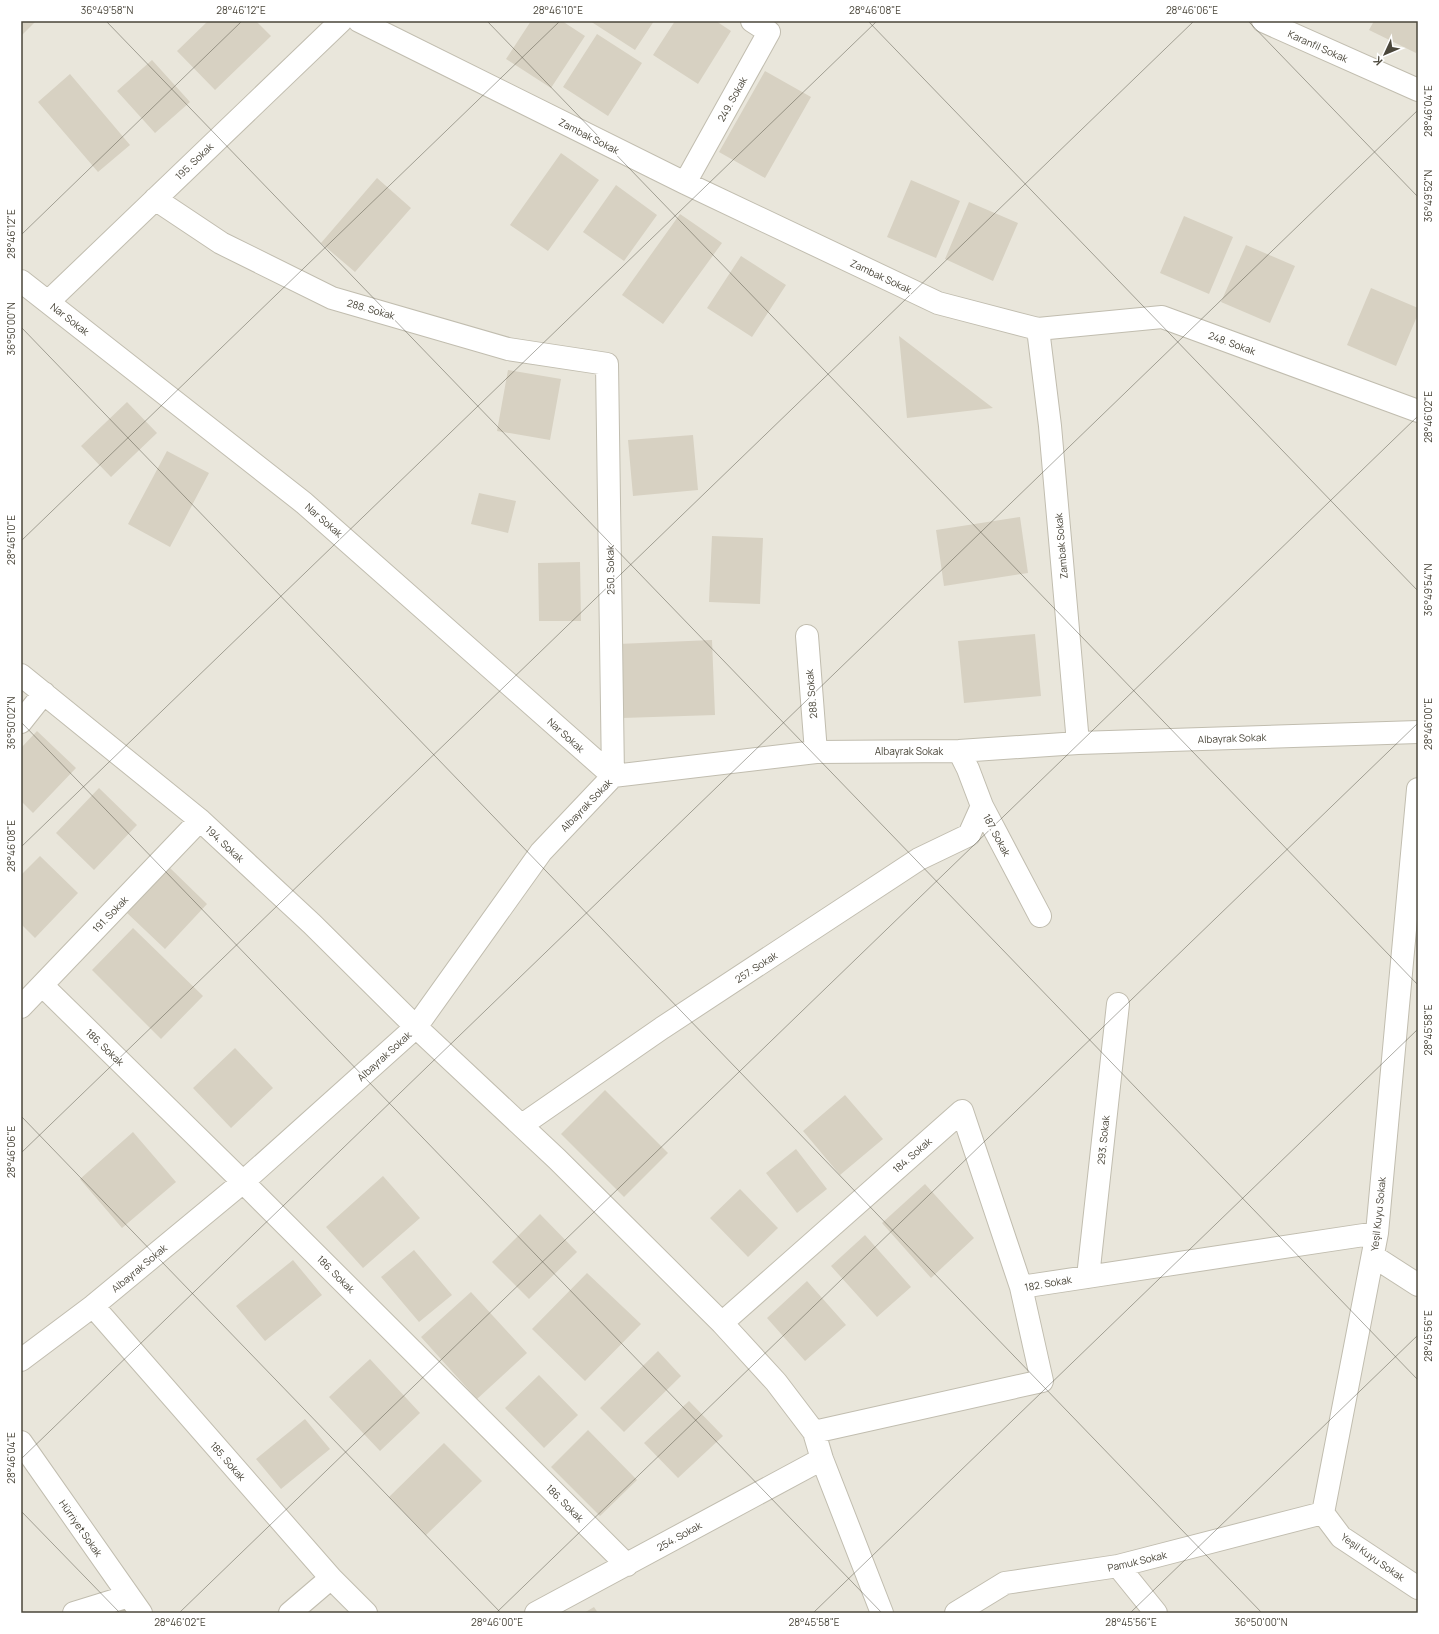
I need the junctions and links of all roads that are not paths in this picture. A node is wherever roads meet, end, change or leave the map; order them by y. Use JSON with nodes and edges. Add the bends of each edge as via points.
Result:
{"nodes":[{"id":1,"x":341,"y":21,"type":"edge"},
{"id":2,"x":359,"y":21,"type":"edge"},
{"id":3,"x":752,"y":21,"type":"edge"},
{"id":4,"x":1263,"y":21,"type":"edge"},
{"id":5,"x":1418,"y":90,"type":"edge"},
{"id":6,"x":685,"y":183,"type":"junction"},
{"id":7,"x":155,"y":199,"type":"junction"},
{"id":8,"x":21,"y":281,"type":"edge"},
{"id":9,"x":48,"y":302,"type":"junction"},
{"id":10,"x":1038,"y":329,"type":"junction"},
{"id":11,"x":607,"y":364,"type":"joint"},
{"id":12,"x":1418,"y":411,"type":"edge"},
{"id":13,"x":807,"y":636,"type":"dead end"},
{"id":14,"x":21,"y":674,"type":"edge"},
{"id":15,"x":44,"y":693,"type":"junction"},
{"id":16,"x":21,"y":722,"type":"edge"},
{"id":17,"x":1418,"y":732,"type":"edge"},
{"id":18,"x":1078,"y":743,"type":"junction"},
{"id":19,"x":959,"y":751,"type":"junction"},
{"id":20,"x":816,"y":752,"type":"junction"},
{"id":21,"x":613,"y":776,"type":"junction"},
{"id":22,"x":1418,"y":789,"type":"edge"},
{"id":23,"x":982,"y":806,"type":"junction"},
{"id":24,"x":200,"y":820,"type":"junction"},
{"id":25,"x":1040,"y":916,"type":"dead end"},
{"id":26,"x":42,"y":986,"type":"junction"},
{"id":27,"x":1118,"y":1004,"type":"dead end"},
{"id":28,"x":21,"y":1007,"type":"edge"},
{"id":29,"x":416,"y":1027,"type":"junction"},
{"id":30,"x":522,"y":1126,"type":"junction"},
{"id":31,"x":243,"y":1182,"type":"junction"},
{"id":32,"x":1377,"y":1234,"type":"junction"},
{"id":33,"x":1373,"y":1256,"type":"junction"},
{"id":34,"x":1088,"y":1276,"type":"junction"},
{"id":35,"x":1418,"y":1285,"type":"edge"},
{"id":36,"x":1020,"y":1287,"type":"junction"},
{"id":37,"x":93,"y":1306,"type":"junction"},
{"id":38,"x":722,"y":1323,"type":"junction"},
{"id":39,"x":21,"y":1360,"type":"edge"},
{"id":40,"x":814,"y":1432,"type":"junction"},
{"id":41,"x":21,"y":1442,"type":"edge"},
{"id":42,"x":822,"y":1459,"type":"junction"},
{"id":43,"x":1323,"y":1513,"type":"junction"},
{"id":44,"x":627,"y":1565,"type":"junction"},
{"id":45,"x":1118,"y":1566,"type":"junction"},
{"id":46,"x":331,"y":1578,"type":"junction"},
{"id":47,"x":1418,"y":1588,"type":"edge"},
{"id":48,"x":135,"y":1605,"type":"edge"},
{"id":49,"x":74,"y":1613,"type":"edge"},
{"id":50,"x":290,"y":1613,"type":"edge"},
{"id":51,"x":366,"y":1613,"type":"edge"},
{"id":52,"x":536,"y":1613,"type":"edge"},
{"id":53,"x":882,"y":1613,"type":"edge"},
{"id":54,"x":956,"y":1613,"type":"edge"},
{"id":55,"x":1156,"y":1613,"type":"edge"}],
"edges":[{"from":1,"to":7,"type":"street","name":"195. Sokak"},
{"from":2,"to":6,"type":"street","name":"Zambak Sokak"},
{"from":3,"to":6,"type":"street","name":"249. Sokak","via":[[769,32]]},
{"from":4,"to":5,"type":"street","name":"Karanfil Sokak"},
{"from":6,"to":10,"type":"street","name":"Zambak Sokak","via":[[938,303]]},
{"from":7,"to":9,"type":"street","name":"195. Sokak"},
{"from":7,"to":11,"type":"street","name":"288. Sokak","via":[[221,243],[332,298],[508,349]]},
{"from":8,"to":9,"type":"street","name":"Nar Sokak"},
{"from":9,"to":21,"type":"street","name":"Nar Sokak","via":[[304,503]]},
{"from":10,"to":12,"type":"street","name":"248. Sokak","via":[[1162,317]]},
{"from":10,"to":18,"type":"street","name":"Zambak Sokak","via":[[1050,426]]},
{"from":11,"to":21,"type":"street","name":"250. Sokak"},
{"from":13,"to":20,"type":"street","name":"288. Sokak"},
{"from":14,"to":15,"type":"street","name":"194. Sokak"},
{"from":15,"to":16,"type":"street"},
{"from":15,"to":24,"type":"street","name":"194. Sokak"},
{"from":17,"to":18,"type":"street","name":"Albayrak Sokak"},
{"from":18,"to":19,"type":"street","name":"Albayrak Sokak"},
{"from":19,"to":20,"type":"street","name":"Albayrak Sokak"},
{"from":19,"to":23,"type":"street","name":"187. Sokak"},
{"from":20,"to":21,"type":"street","name":"Albayrak Sokak"},
{"from":21,"to":29,"type":"street","name":"Albayrak Sokak","via":[[541,852]]},
{"from":22,"to":32,"type":"street","name":"Yeşil Kuyu Sokak"},
{"from":23,"to":25,"type":"street","name":"187. Sokak"},
{"from":23,"to":30,"type":"street","name":"257. Sokak","via":[[969,835],[920,859],[662,1028]]},
{"from":24,"to":26,"type":"street","name":"191. Sokak"},
{"from":24,"to":29,"type":"street","name":"194. Sokak","via":[[312,924]]},
{"from":26,"to":28,"type":"street","name":"191. Sokak"},
{"from":26,"to":31,"type":"street","name":"186. Sokak"},
{"from":27,"to":34,"type":"street","name":"293. Sokak"},
{"from":29,"to":30,"type":"street","name":"194. Sokak"},
{"from":29,"to":31,"type":"street","name":"Albayrak Sokak"},
{"from":30,"to":38,"type":"street","name":"194. Sokak"},
{"from":31,"to":37,"type":"street","name":"Albayrak Sokak"},
{"from":31,"to":44,"type":"street","name":"186. Sokak"},
{"from":32,"to":33,"type":"street","name":"Yeşil Kuyu Sokak"},
{"from":32,"to":34,"type":"street","name":"182. Sokak"},
{"from":33,"to":35,"type":"street"},
{"from":33,"to":43,"type":"street","name":"Yeşil Kuyu Sokak"},
{"from":34,"to":36,"type":"street","name":"182. Sokak"},
{"from":36,"to":38,"type":"street","name":"184. Sokak","via":[[962,1110]]},
{"from":36,"to":40,"type":"street","name":"182. Sokak","via":[[1042,1381]]},
{"from":37,"to":39,"type":"street","name":"Albayrak Sokak"},
{"from":37,"to":46,"type":"street","name":"185. Sokak"},
{"from":38,"to":40,"type":"street","name":"194. Sokak","via":[[776,1382]]},
{"from":40,"to":42,"type":"street"},
{"from":41,"to":48,"type":"street","name":"Hürriyet Sokak"},
{"from":42,"to":44,"type":"street","name":"254. Sokak"},
{"from":42,"to":53,"type":"street"},
{"from":43,"to":45,"type":"street","name":"Pamuk Sokak"},
{"from":43,"to":47,"type":"street","name":"Yeşil Kuyu Sokak","via":[[1341,1537]]},
{"from":44,"to":52,"type":"street","name":"254. Sokak"},
{"from":45,"to":54,"type":"street","name":"Pamuk Sokak","via":[[1005,1583]]},
{"from":45,"to":55,"type":"street"},
{"from":46,"to":50,"type":"street"},
{"from":46,"to":51,"type":"street","name":"185. Sokak"},
{"from":48,"to":49,"type":"street"}]}
